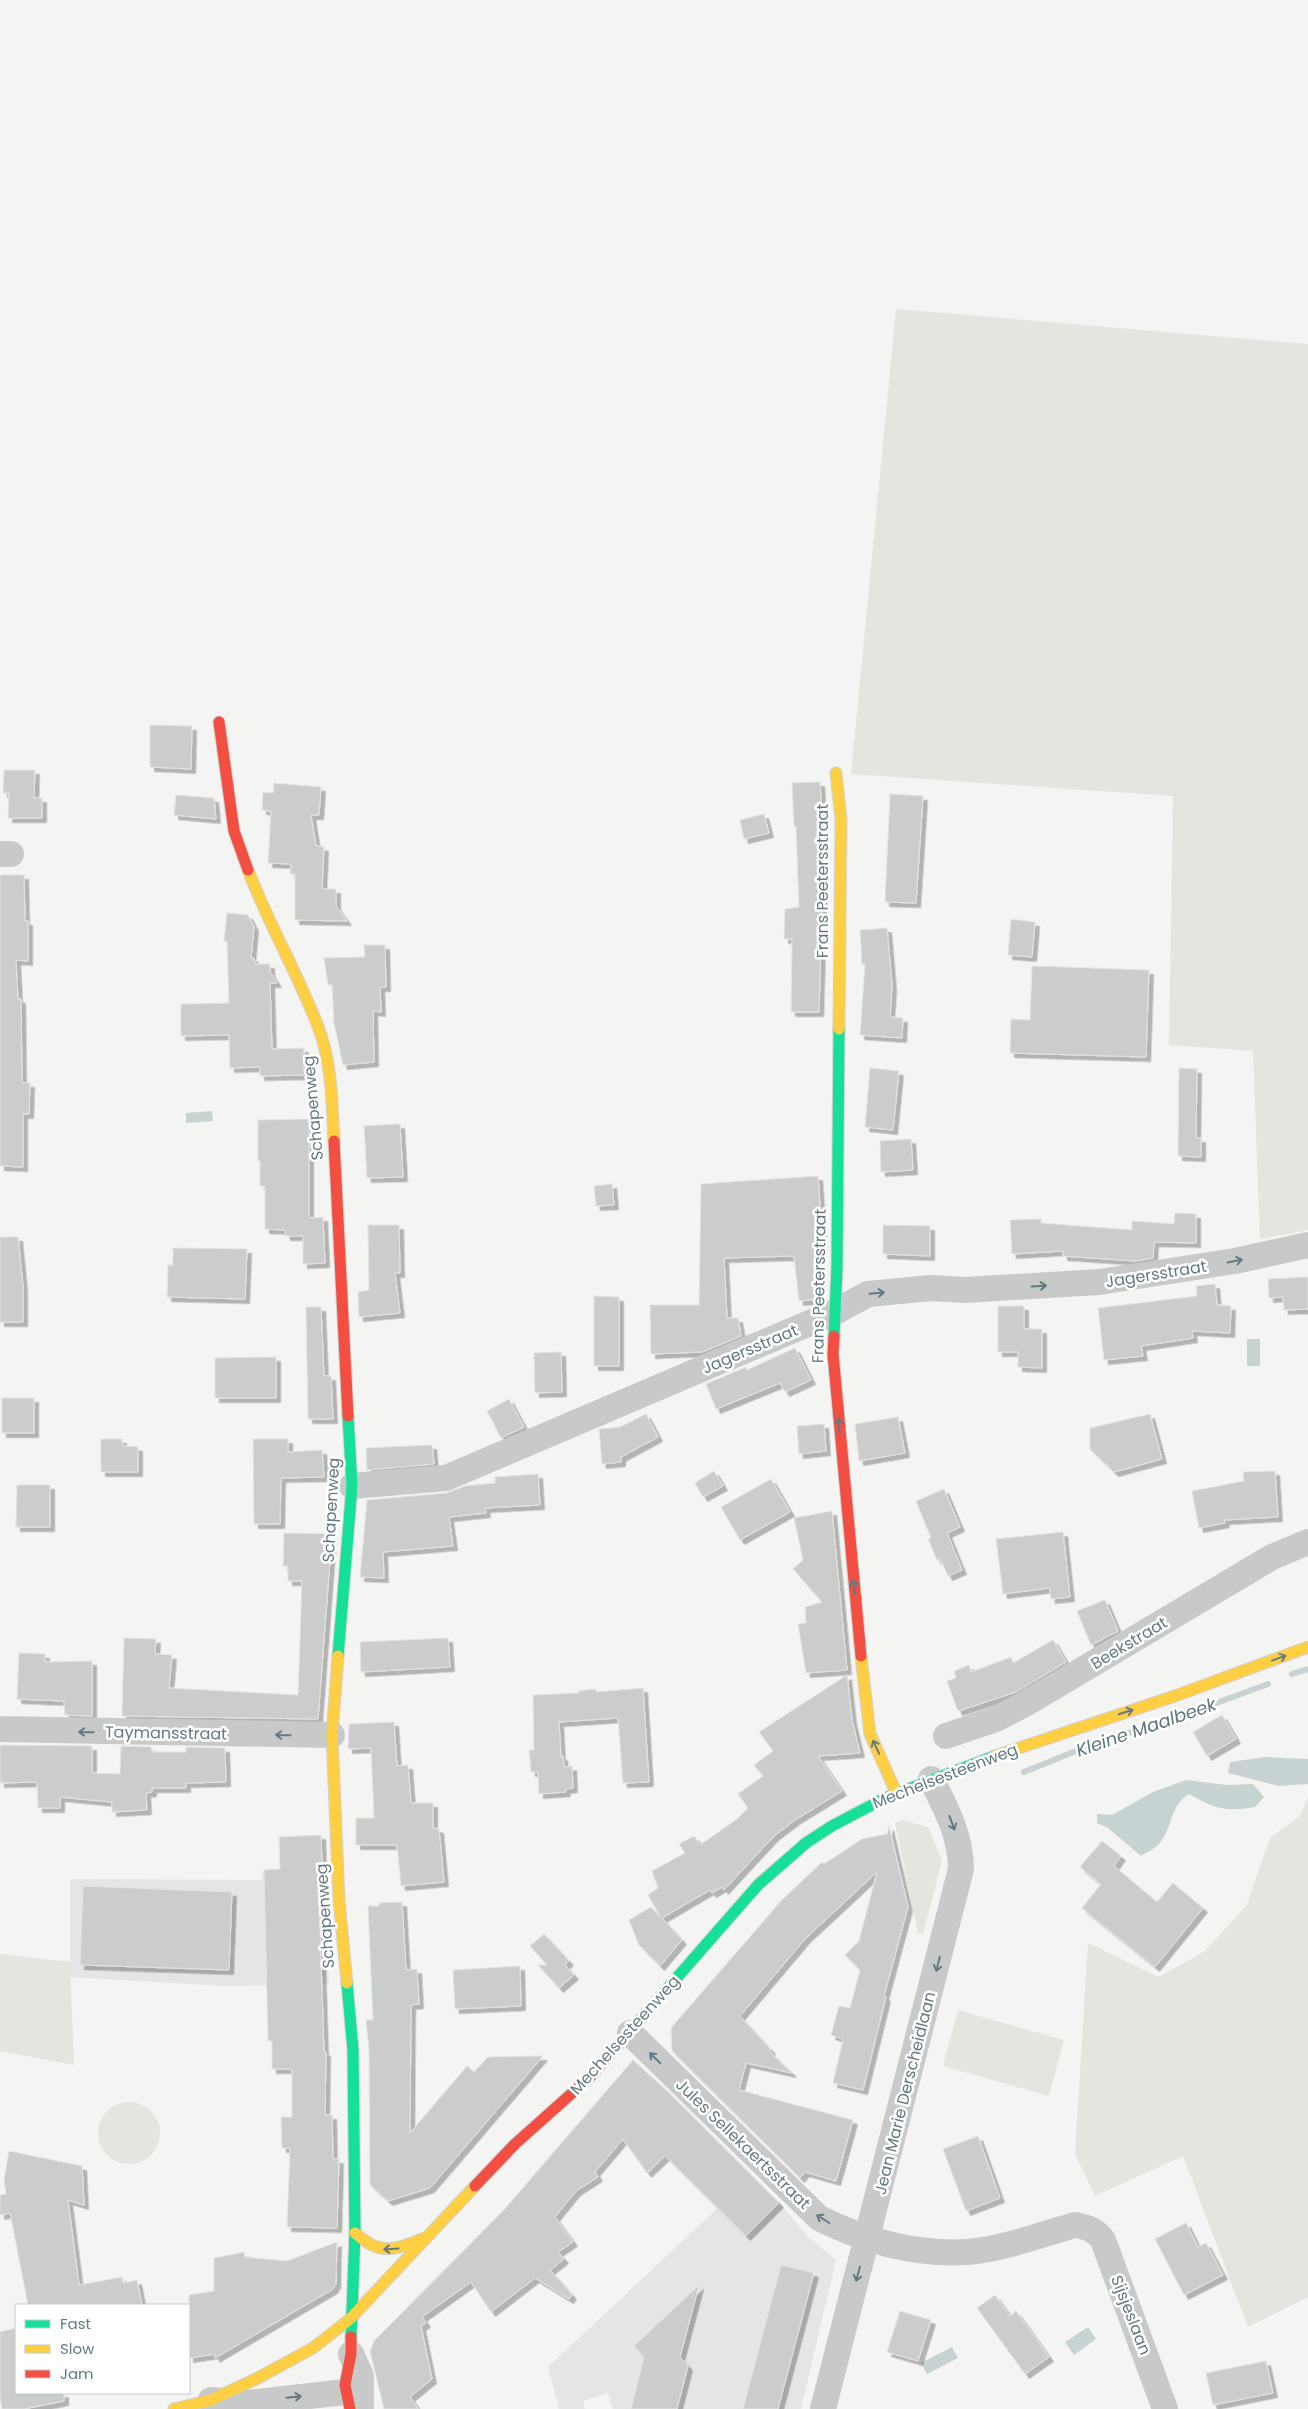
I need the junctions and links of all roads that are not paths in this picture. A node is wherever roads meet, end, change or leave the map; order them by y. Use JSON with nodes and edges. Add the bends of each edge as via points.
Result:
{"nodes":[{"id":1,"x":218,"y":722,"type":"dead end"},
{"id":2,"x":836,"y":773,"type":"dead end"},
{"id":3,"x":1308,"y":1245,"type":"edge"},
{"id":4,"x":834,"y":1313,"type":"junction"},
{"id":5,"x":352,"y":1486,"type":"junction"},
{"id":6,"x":1308,"y":1542,"type":"edge"},
{"id":7,"x":1308,"y":1647,"type":"edge"},
{"id":8,"x":1117,"y":1702,"type":"dead end"},
{"id":9,"x":0,"y":1729,"type":"edge"},
{"id":10,"x":332,"y":1735,"type":"junction"},
{"id":11,"x":946,"y":1736,"type":"dead end"},
{"id":12,"x":1046,"y":1738,"type":"junction"},
{"id":13,"x":932,"y":1779,"type":"junction"},
{"id":14,"x":896,"y":1792,"type":"junction"},
{"id":15,"x":630,"y":2033,"type":"junction"},
{"id":16,"x":1087,"y":2227,"type":"joint"},
{"id":17,"x":355,"y":2233,"type":"junction"},
{"id":18,"x":429,"y":2235,"type":"junction"},
{"id":19,"x":867,"y":2239,"type":"junction"},
{"id":20,"x":350,"y":2319,"type":"junction"},
{"id":21,"x":351,"y":2354,"type":"joint"},
{"id":22,"x":211,"y":2400,"type":"junction"},
{"id":23,"x":352,"y":2403,"type":"edge"},
{"id":24,"x":174,"y":2409,"type":"edge"},
{"id":25,"x":823,"y":2409,"type":"edge"},
{"id":26,"x":1165,"y":2409,"type":"edge"}],
"edges":[{"from":1,"to":5,"type":"street","name":"Schapenweg","via":[[234,831],[261,905],[315,1017],[327,1062],[333,1117]]},
{"from":2,"to":4,"type":"street","name":"Frans Peetersstraat","via":[[841,819]]},
{"from":4,"to":3,"type":"street","name":"Jagersstraat","one_way":true,"via":[[868,1294],[931,1288],[964,1290],[1099,1282],[1235,1261]]},
{"from":4,"to":5,"type":"street","name":"Jagersstraat","via":[[446,1478]]},
{"from":14,"to":4,"type":"street","name":"Frans Peetersstraat","one_way":true,"via":[[870,1734],[867,1717],[836,1395]]},
{"from":5,"to":10,"type":"street","name":"Schapenweg"},
{"from":6,"to":11,"type":"street","name":"Beekstraat","via":[[1272,1557],[1025,1704],[996,1719]]},
{"from":12,"to":7,"type":"street","name":"Mechelsesteenweg","one_way":true,"via":[[1173,1697]]},
{"from":8,"to":12,"type":"street","name":"Mechelsesteenweg"},
{"from":10,"to":9,"type":"street","name":"Taymansstraat","one_way":true},
{"from":10,"to":17,"type":"street","name":"Schapenweg","via":[[339,1900],[353,2050]]},
{"from":12,"to":13,"type":"street","name":"Mechelsesteenweg"},
{"from":13,"to":14,"type":"street","name":"Mechelsesteenweg"},
{"from":13,"to":19,"type":"street","name":"Jean Marie Derscheidlaan","one_way":true,"via":[[958,1840],[961,1869]]},
{"from":14,"to":15,"type":"street","name":"Mechelsesteenweg","via":[[809,1839],[774,1868]]},
{"from":15,"to":18,"type":"street","name":"Mechelsesteenweg","via":[[589,2078],[515,2144]]},
{"from":19,"to":15,"type":"street","name":"Jules Sellekaertsstraat","one_way":true,"via":[[819,2218]]},
{"from":16,"to":19,"type":"street","name":"Jules Sellekaertsstraat","via":[[1075,2225],[968,2252],[935,2252]]},
{"from":16,"to":26,"type":"street","name":"Sijsjeslaan","via":[[1103,2240]]},
{"from":18,"to":17,"type":"street","one_way":true,"via":[[388,2251],[363,2241]]},
{"from":17,"to":20,"type":"street","name":"Schapenweg"},
{"from":18,"to":20,"type":"street","name":"Mechelsesteenweg"},
{"from":19,"to":25,"type":"street","name":"Jean Marie Derscheidlaan","one_way":true},
{"from":20,"to":21,"type":"street","name":"Schapenweg"},
{"from":20,"to":22,"type":"street","name":"Mechelsesteenweg","via":[[306,2352]]},
{"from":21,"to":23,"type":"street","via":[[361,2376]]},
{"from":22,"to":23,"type":"street","name":"Mechelsesteenweg","one_way":true},
{"from":22,"to":24,"type":"street","name":"Mechelsesteenweg"}]}
